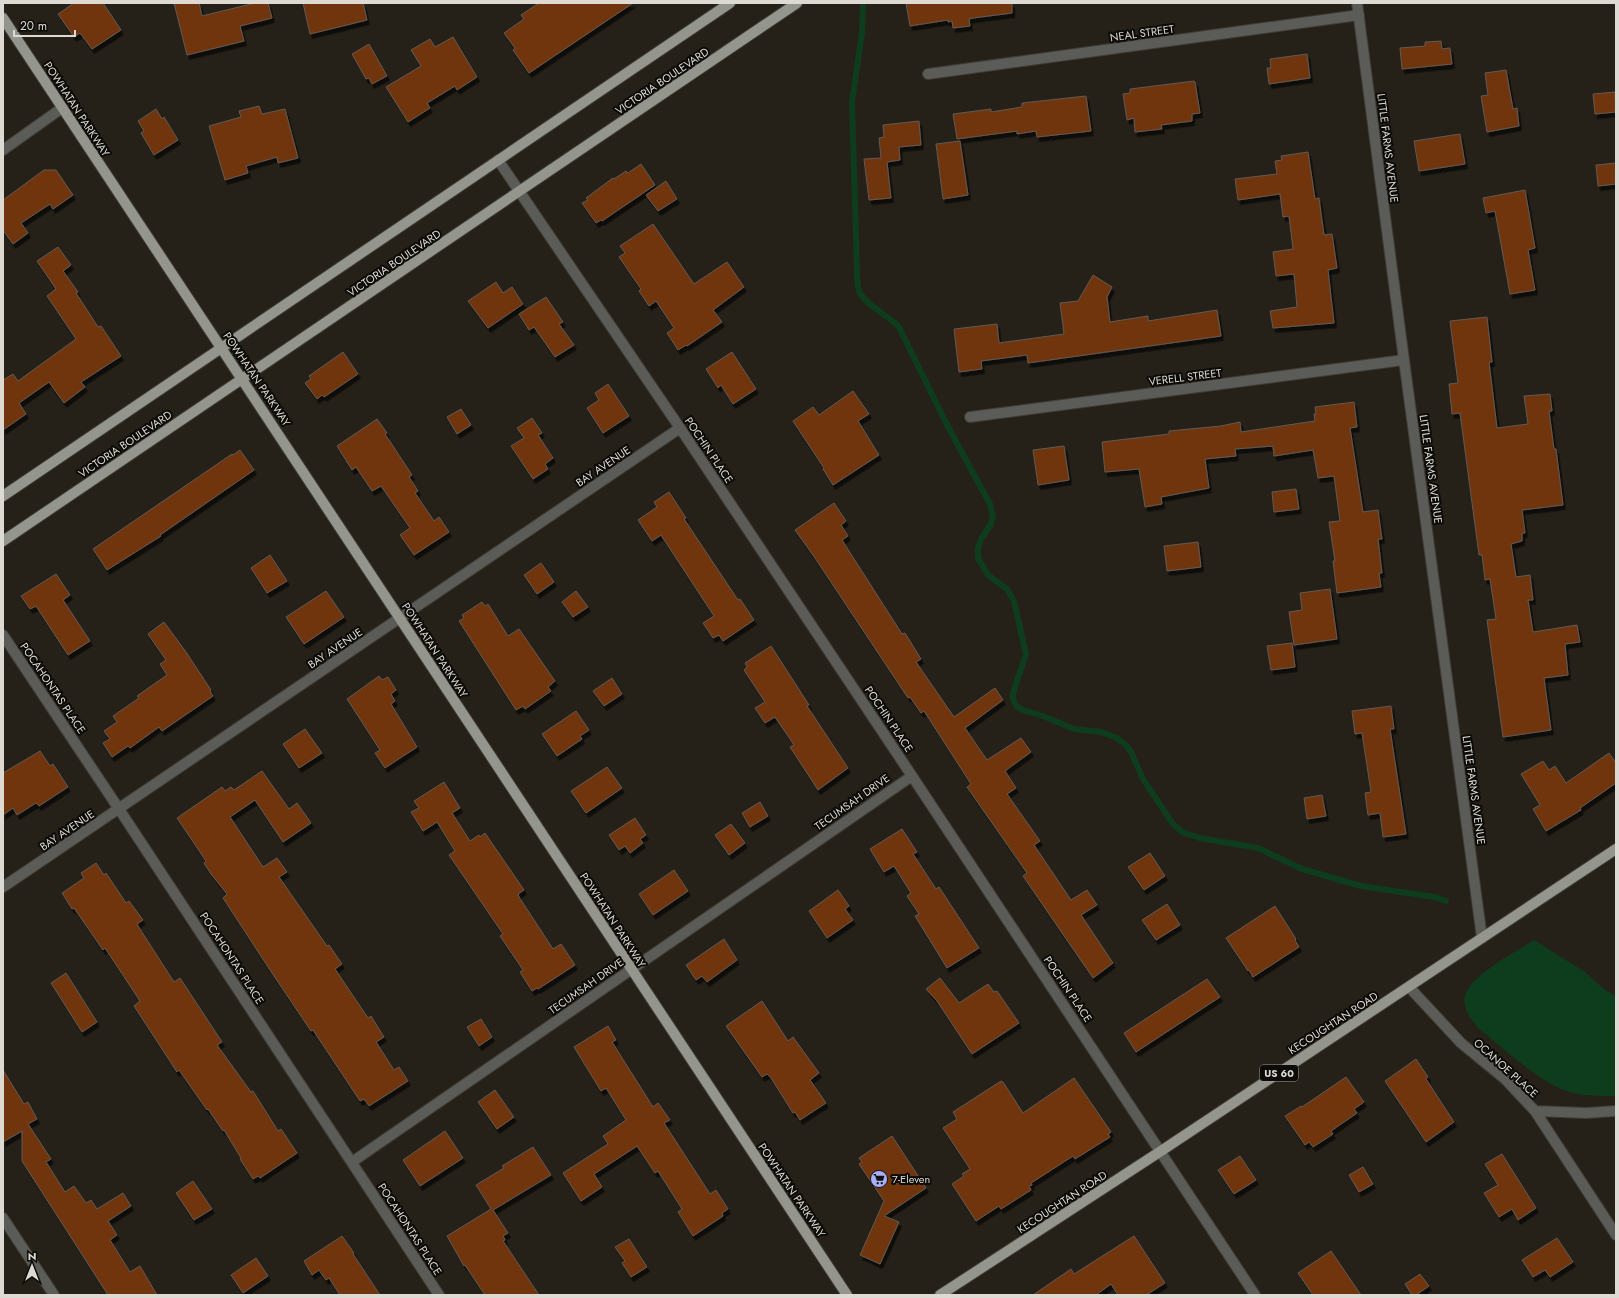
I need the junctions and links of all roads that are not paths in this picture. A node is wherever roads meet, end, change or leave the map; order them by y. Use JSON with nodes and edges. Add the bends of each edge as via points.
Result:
{"nodes":[{"id":1,"x":730,"y":3,"type":"edge"},
{"id":2,"x":797,"y":3,"type":"edge"},
{"id":3,"x":1358,"y":3,"type":"edge"},
{"id":4,"x":1359,"y":15,"type":"junction"},
{"id":5,"x":3,"y":18,"type":"edge"},
{"id":6,"x":928,"y":74,"type":"dead end"},
{"id":7,"x":62,"y":108,"type":"junction"},
{"id":8,"x":3,"y":150,"type":"edge"},
{"id":9,"x":498,"y":160,"type":"junction"},
{"id":10,"x":520,"y":192,"type":"junction"},
{"id":11,"x":221,"y":348,"type":"junction"},
{"id":12,"x":1404,"y":360,"type":"junction"},
{"id":13,"x":242,"y":379,"type":"junction"},
{"id":14,"x":970,"y":417,"type":"dead end"},
{"id":15,"x":680,"y":428,"type":"junction"},
{"id":16,"x":3,"y":496,"type":"edge"},
{"id":17,"x":3,"y":541,"type":"edge"},
{"id":18,"x":400,"y":618,"type":"junction"},
{"id":19,"x":3,"y":635,"type":"edge"},
{"id":20,"x":912,"y":776,"type":"junction"},
{"id":21,"x":119,"y":809,"type":"junction"},
{"id":22,"x":1616,"y":849,"type":"edge"},
{"id":23,"x":3,"y":887,"type":"edge"},
{"id":24,"x":1482,"y":938,"type":"junction"},
{"id":25,"x":631,"y":969,"type":"junction"},
{"id":26,"x":1409,"y":987,"type":"junction"},
{"id":27,"x":1535,"y":1111,"type":"junction"},
{"id":28,"x":1616,"y":1111,"type":"edge"},
{"id":29,"x":1161,"y":1151,"type":"junction"},
{"id":30,"x":352,"y":1162,"type":"junction"},
{"id":31,"x":3,"y":1218,"type":"edge"},
{"id":32,"x":1616,"y":1235,"type":"edge"},
{"id":33,"x":54,"y":1295,"type":"edge"},
{"id":34,"x":439,"y":1295,"type":"edge"},
{"id":35,"x":847,"y":1295,"type":"edge"},
{"id":36,"x":940,"y":1295,"type":"edge"},
{"id":37,"x":1255,"y":1295,"type":"edge"}],
"edges":[{"from":1,"to":9,"type":"main road"},
{"from":2,"to":10,"type":"main road","name":"VICTORIA BOULEVARD"},
{"from":3,"to":4,"type":"street","name":"LITTLE FARMS AVENUE"},
{"from":4,"to":6,"type":"street","name":"NEAL STREET"},
{"from":4,"to":12,"type":"street","name":"LITTLE FARMS AVENUE"},
{"from":5,"to":7,"type":"main road","name":"POWHATAN PARKWAY"},
{"from":7,"to":8,"type":"street"},
{"from":7,"to":11,"type":"main road","name":"POWHATAN PARKWAY"},
{"from":9,"to":10,"type":"street","name":"POCHIN PLACE"},
{"from":9,"to":11,"type":"main road"},
{"from":10,"to":13,"type":"main road","name":"VICTORIA BOULEVARD"},
{"from":10,"to":15,"type":"street","name":"POCHIN PLACE"},
{"from":11,"to":13,"type":"main road","name":"POWHATAN PARKWAY"},
{"from":11,"to":16,"type":"main road"},
{"from":12,"to":14,"type":"street","name":"VERELL STREET"},
{"from":12,"to":24,"type":"street","name":"LITTLE FARMS AVENUE"},
{"from":13,"to":17,"type":"main road","name":"VICTORIA BOULEVARD"},
{"from":13,"to":18,"type":"main road","name":"POWHATAN PARKWAY"},
{"from":15,"to":18,"type":"street","name":"BAY AVENUE"},
{"from":15,"to":20,"type":"street","name":"POCHIN PLACE"},
{"from":18,"to":21,"type":"street","name":"BAY AVENUE"},
{"from":18,"to":25,"type":"main road","name":"POWHATAN PARKWAY"},
{"from":19,"to":21,"type":"street","name":"POCAHONTAS PLACE"},
{"from":20,"to":25,"type":"street","name":"TECUMSAH DRIVE"},
{"from":20,"to":29,"type":"street","name":"POCHIN PLACE"},
{"from":21,"to":23,"type":"street","name":"BAY AVENUE"},
{"from":21,"to":30,"type":"street","name":"POCAHONTAS PLACE"},
{"from":22,"to":24,"type":"main road","name":"KECOUGHTAN ROAD","number":"US 60"},
{"from":24,"to":26,"type":"main road","name":"KECOUGHTAN ROAD","number":"US 60"},
{"from":25,"to":30,"type":"street","name":"TECUMSAH DRIVE"},
{"from":25,"to":35,"type":"main road","name":"POWHATAN PARKWAY"},
{"from":26,"to":27,"type":"street","name":"OCANOE PLACE","via":[[1461,1043],[1505,1079]]},
{"from":26,"to":29,"type":"main road","name":"KECOUGHTAN ROAD","number":"US 60"},
{"from":27,"to":28,"type":"street"},
{"from":27,"to":32,"type":"street","name":"OCANOE PLACE"},
{"from":29,"to":36,"type":"main road","name":"KECOUGHTAN ROAD","number":"US 60"},
{"from":29,"to":37,"type":"street","name":"POCHIN PLACE"},
{"from":30,"to":34,"type":"street","name":"POCAHONTAS PLACE"},
{"from":31,"to":33,"type":"street"}]}
